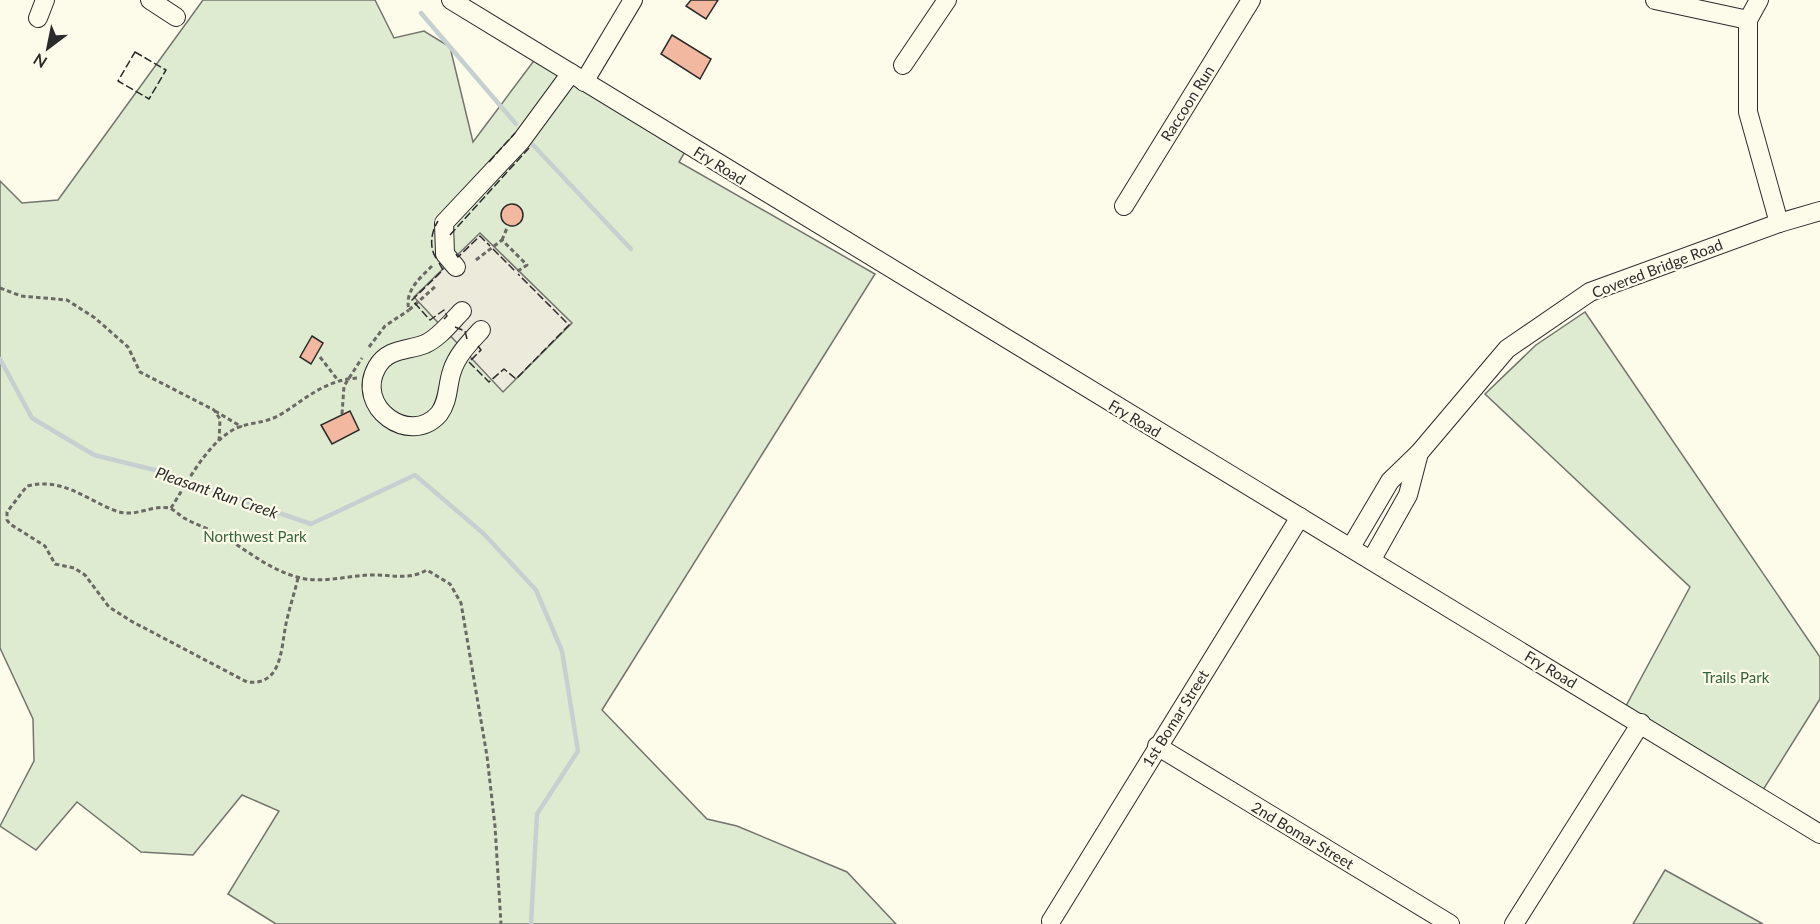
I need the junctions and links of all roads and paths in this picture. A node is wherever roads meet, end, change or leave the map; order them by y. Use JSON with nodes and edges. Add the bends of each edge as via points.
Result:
{"nodes":[{"id":1,"x":45,"y":0,"type":"edge"},
{"id":2,"x":150,"y":0,"type":"edge"},
{"id":3,"x":451,"y":0,"type":"edge"},
{"id":4,"x":633,"y":0,"type":"edge"},
{"id":5,"x":947,"y":0,"type":"edge"},
{"id":6,"x":1251,"y":0,"type":"edge"},
{"id":7,"x":1656,"y":0,"type":"edge"},
{"id":8,"x":1759,"y":0,"type":"edge"},
{"id":9,"x":176,"y":17,"type":"dead end"},
{"id":10,"x":38,"y":18,"type":"dead end"},
{"id":11,"x":1748,"y":20,"type":"junction"},
{"id":12,"x":903,"y":65,"type":"dead end"},
{"id":13,"x":578,"y":78,"type":"junction"},
{"id":14,"x":1124,"y":206,"type":"dead end"},
{"id":15,"x":1820,"y":211,"type":"edge"},
{"id":16,"x":1779,"y":223,"type":"junction"},
{"id":17,"x":507,"y":228,"type":"dead end"},
{"id":18,"x":502,"y":240,"type":"junction"},
{"id":19,"x":450,"y":260,"type":"joint"},
{"id":20,"x":476,"y":260,"type":"dead end"},
{"id":21,"x":515,"y":273,"type":"dead end"},
{"id":22,"x":436,"y":286,"type":"dead end"},
{"id":23,"x":0,"y":288,"type":"edge"},
{"id":24,"x":462,"y":311,"type":"dead end"},
{"id":25,"x":481,"y":330,"type":"dead end"},
{"id":26,"x":320,"y":357,"type":"dead end"},
{"id":27,"x":374,"y":376,"type":"junction"},
{"id":28,"x":337,"y":380,"type":"junction"},
{"id":29,"x":214,"y":410,"type":"junction"},
{"id":30,"x":242,"y":427,"type":"junction"},
{"id":31,"x":219,"y":442,"type":"junction"},
{"id":32,"x":1419,"y":453,"type":"junction"},
{"id":33,"x":171,"y":508,"type":"junction"},
{"id":34,"x":1300,"y":517,"type":"junction"},
{"id":35,"x":1351,"y":547,"type":"junction"},
{"id":36,"x":1372,"y":559,"type":"junction"},
{"id":37,"x":298,"y":578,"type":"junction"},
{"id":38,"x":1641,"y":723,"type":"junction"},
{"id":39,"x":1157,"y":746,"type":"junction"},
{"id":40,"x":1820,"y":834,"type":"edge"},
{"id":41,"x":1051,"y":921,"type":"dead end"},
{"id":42,"x":501,"y":924,"type":"edge"},
{"id":43,"x":1450,"y":924,"type":"edge"},
{"id":44,"x":1514,"y":924,"type":"edge"}],
"edges":[{"from":1,"to":10,"type":"street"},
{"from":2,"to":9,"type":"street"},
{"from":3,"to":13,"type":"street","name":"Fry Road"},
{"from":4,"to":13,"type":"street"},
{"from":5,"to":12,"type":"street"},
{"from":6,"to":14,"type":"street","name":"Raccoon Run"},
{"from":7,"to":11,"type":"street"},
{"from":8,"to":11,"type":"street"},
{"from":11,"to":16,"type":"street","via":[[1749,112]]},
{"from":13,"to":19,"type":"street","via":[[444,223]]},
{"from":13,"to":34,"type":"street","name":"Fry Road"},
{"from":15,"to":16,"type":"street","name":"Covered Bridge Road"},
{"from":16,"to":32,"type":"street","name":"Covered Bridge Road","via":[[1590,292],[1507,349]]},
{"from":17,"to":18,"type":"path"},
{"from":18,"to":20,"type":"path"},
{"from":18,"to":21,"type":"path","via":[[528,265]]},
{"from":19,"to":22,"type":"path","via":[[415,282],[407,303],[409,310]]},
{"from":23,"to":29,"type":"path","via":[[21,296],[67,300],[128,347],[140,372]]},
{"from":24,"to":27,"type":"street","via":[[435,338],[385,357]]},
{"from":25,"to":27,"type":"street","via":[[453,368],[447,398],[439,413],[425,425],[406,426],[388,419],[375,406],[371,385]]},
{"from":26,"to":28,"type":"path"},
{"from":27,"to":28,"type":"path"},
{"from":28,"to":30,"type":"path","via":[[268,422]]},
{"from":29,"to":30,"type":"path"},
{"from":29,"to":31,"type":"path","via":[[220,419]]},
{"from":30,"to":31,"type":"path","via":[[230,431]]},
{"from":31,"to":33,"type":"path"},
{"from":32,"to":35,"type":"street","name":"Covered Bridge Road","via":[[1390,480]]},
{"from":32,"to":36,"type":"street","via":[[1408,495]]},
{"from":33,"to":37,"type":"path","via":[[252,557]]},
{"from":33,"to":37,"type":"path","via":[[152,508],[137,514],[119,512],[78,490],[38,483],[20,492],[7,512],[7,520],[45,546],[55,564],[85,574],[109,608],[247,682],[265,680],[277,668]]},
{"from":34,"to":35,"type":"street","name":"Fry Road"},
{"from":34,"to":39,"type":"street","name":"1st Bomar Street"},
{"from":35,"to":36,"type":"street","name":"Fry Road"},
{"from":36,"to":38,"type":"street","name":"Fry Road"},
{"from":37,"to":42,"type":"path","via":[[332,580],[376,574],[405,577],[427,570],[444,578],[458,595],[487,756]]},
{"from":38,"to":40,"type":"street","name":"Fry Road"},
{"from":38,"to":44,"type":"street"},
{"from":39,"to":41,"type":"street","name":"1st Bomar Street"},
{"from":39,"to":43,"type":"street","name":"2nd Bomar Street"}]}
